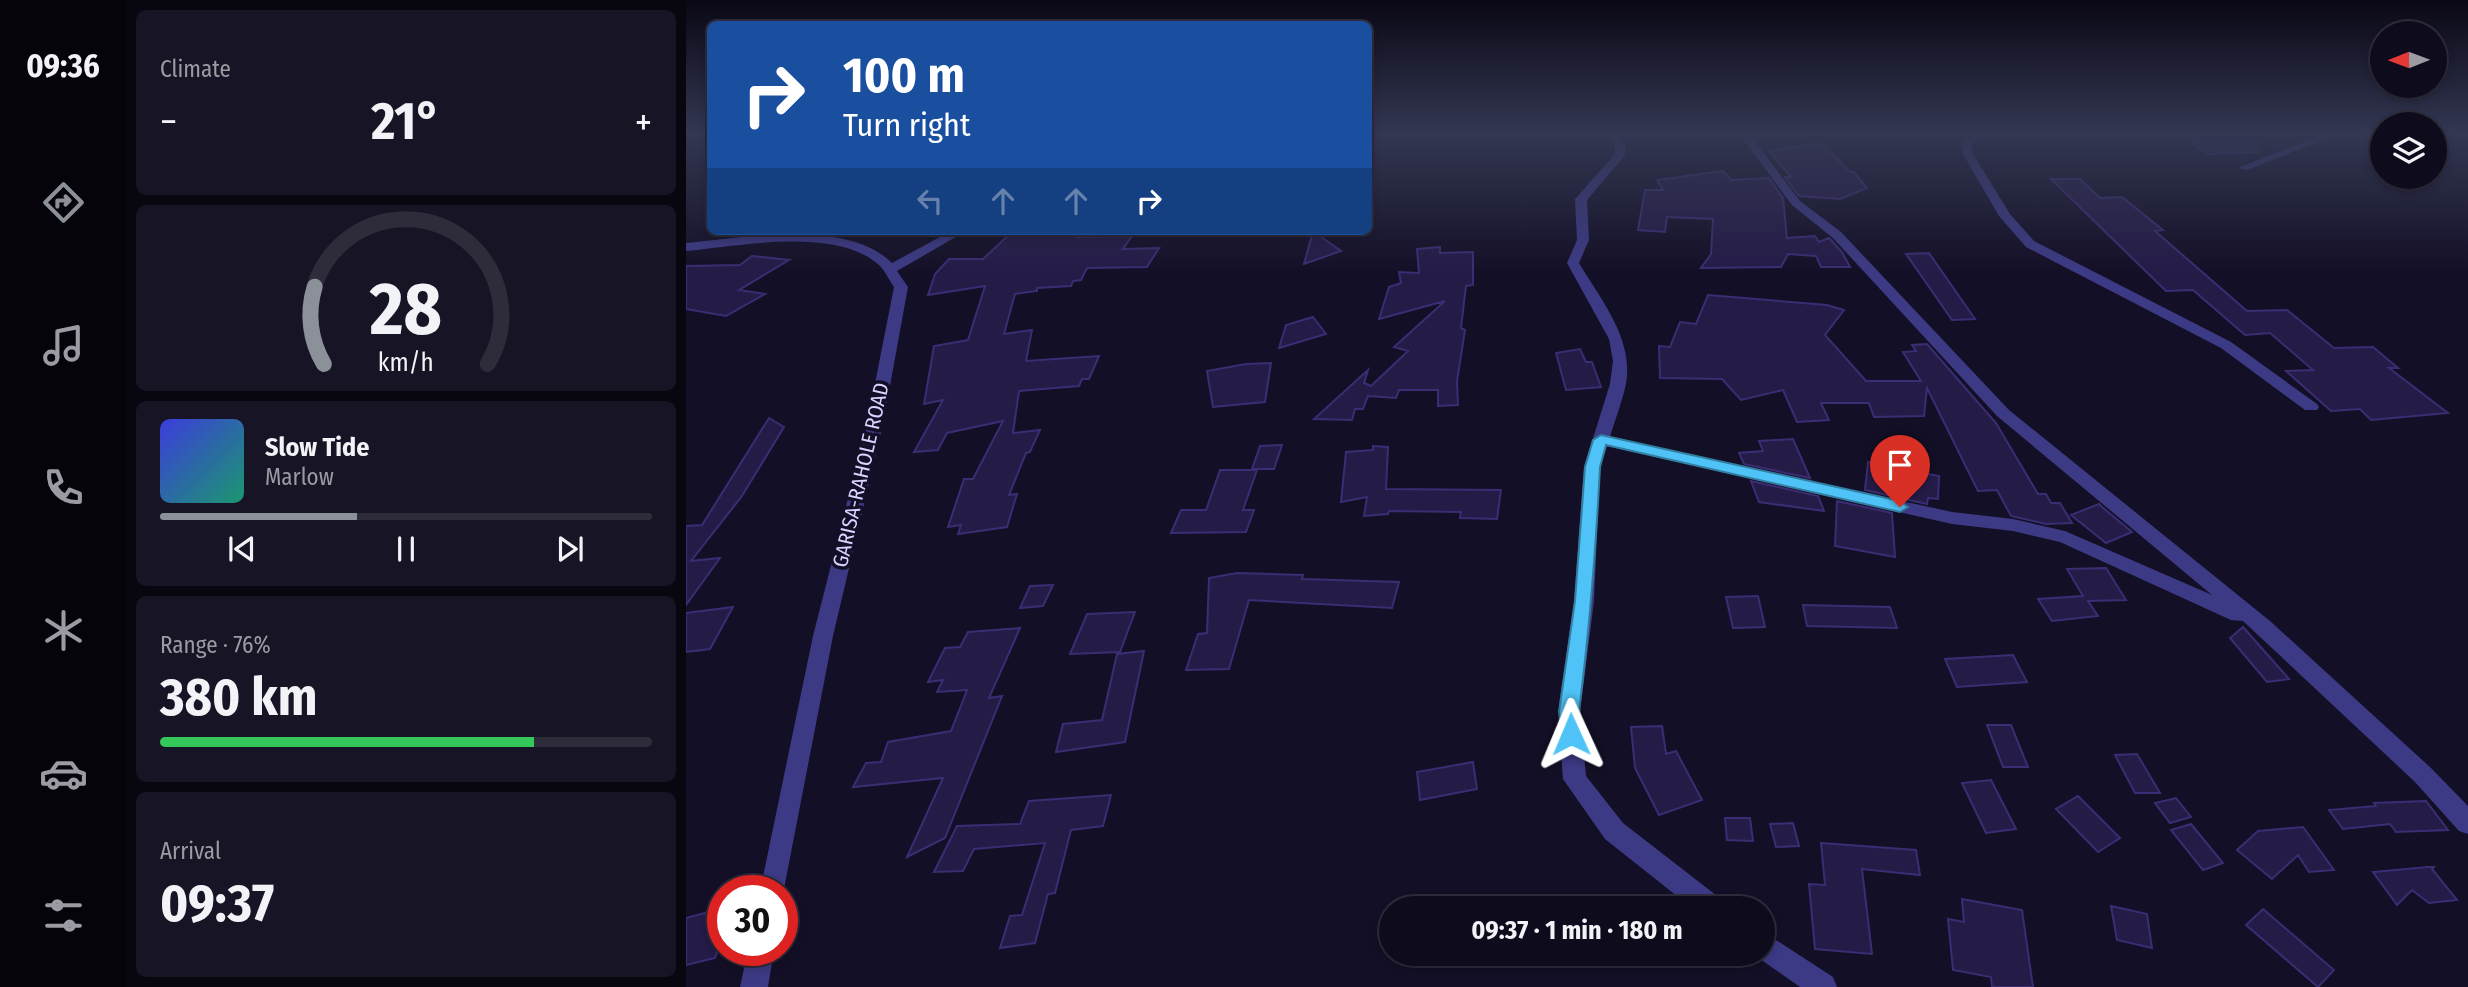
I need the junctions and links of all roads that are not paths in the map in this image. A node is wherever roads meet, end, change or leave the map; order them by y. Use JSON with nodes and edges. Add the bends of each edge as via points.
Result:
{"nodes":[{"id":1,"x":1597,"y":181,"type":"edge"},
{"id":2,"x":1780,"y":181,"type":"edge"},
{"id":3,"x":1985,"y":181,"type":"edge"},
{"id":4,"x":953,"y":235,"type":"edge"},
{"id":5,"x":686,"y":247,"type":"edge"},
{"id":6,"x":889,"y":270,"type":"junction"},
{"id":7,"x":2311,"y":407,"type":"dead end"},
{"id":8,"x":1601,"y":440,"type":"junction"},
{"id":9,"x":2263,"y":626,"type":"junction"},
{"id":10,"x":2468,"y":823,"type":"edge"},
{"id":11,"x":776,"y":875,"type":"edge"},
{"id":12,"x":1697,"y":896,"type":"edge"},
{"id":13,"x":1775,"y":953,"type":"edge"},
{"id":14,"x":758,"y":966,"type":"edge"},
{"id":15,"x":754,"y":987,"type":"edge"},
{"id":16,"x":1823,"y":987,"type":"edge"}],
"edges":[{"from":1,"to":8,"type":"street","via":[[1581,199],[1584,243],[1573,263],[1616,339],[1620,361]]},
{"from":2,"to":9,"type":"street","via":[[1796,203],[1838,235],[2003,413]]},
{"from":3,"to":7,"type":"street","via":[[2014,229],[2030,244],[2226,345]]},
{"from":4,"to":6,"type":"street"},
{"from":5,"to":6,"type":"street","via":[[776,240],[856,241]]},
{"from":6,"to":11,"type":"street","name":"GARISA-RAHOLE ROAD","via":[[901,287],[875,424],[823,636]]},
{"from":8,"to":9,"type":"street","via":[[1952,518],[2064,537]]},
{"from":8,"to":12,"type":"street","via":[[1592,467],[1584,601],[1569,712],[1575,779],[1614,831]]},
{"from":9,"to":10,"type":"street"},
{"from":13,"to":16,"type":"street"},
{"from":14,"to":15,"type":"street"}]}
